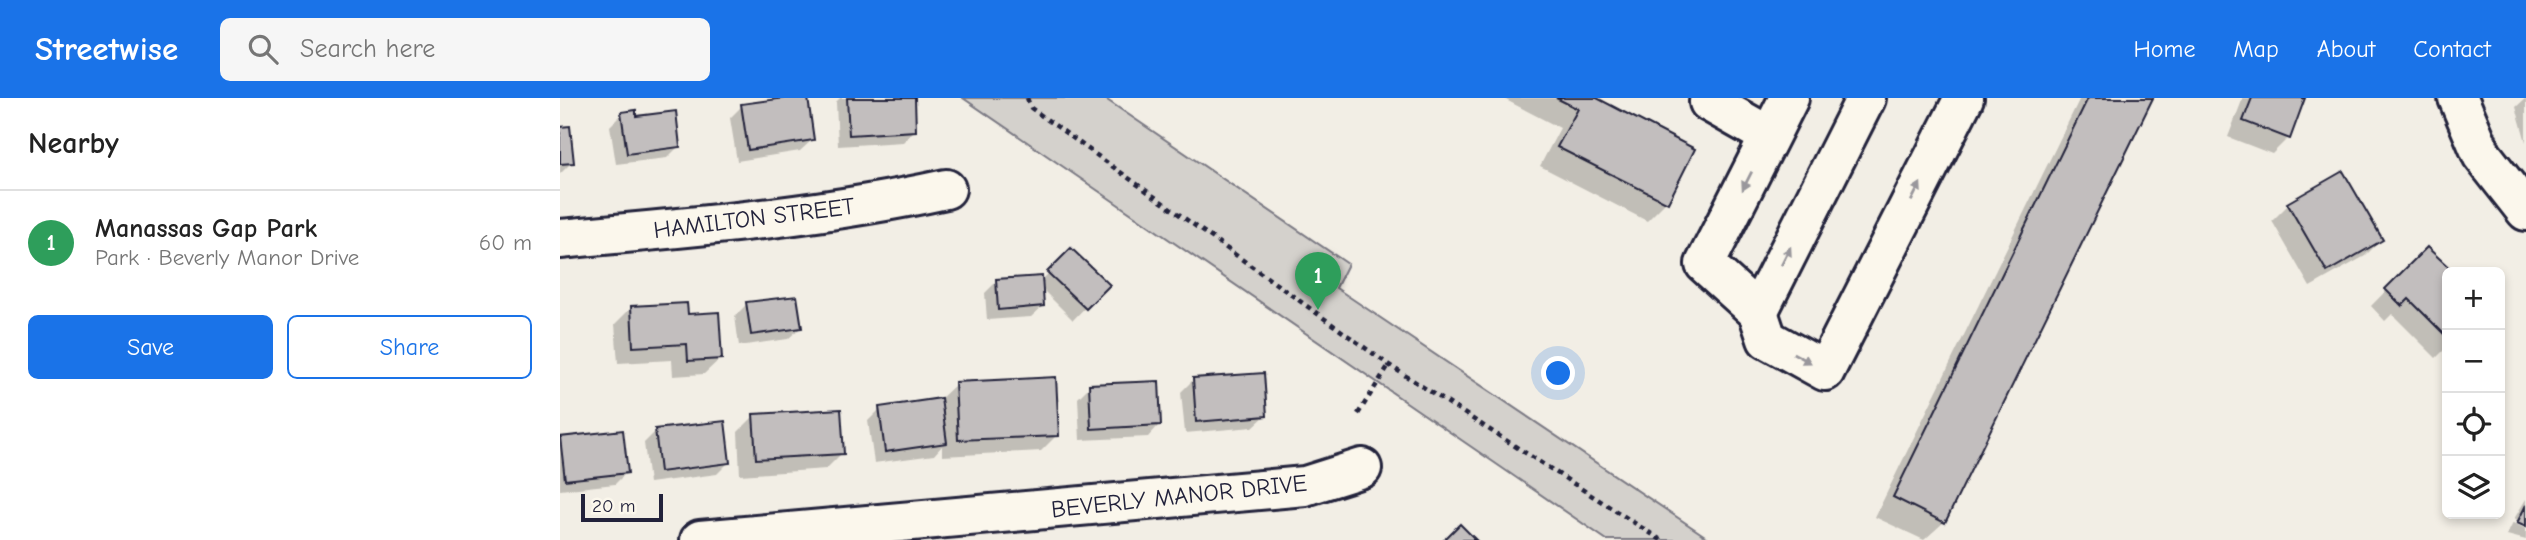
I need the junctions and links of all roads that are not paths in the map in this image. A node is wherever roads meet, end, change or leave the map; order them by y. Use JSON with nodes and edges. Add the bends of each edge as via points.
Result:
{"nodes":[{"id":1,"x":1711,"y":98,"type":"edge"},
{"id":2,"x":1789,"y":98,"type":"edge"},
{"id":3,"x":1866,"y":98,"type":"edge"},
{"id":4,"x":1964,"y":98,"type":"edge"},
{"id":5,"x":2458,"y":98,"type":"edge"},
{"id":6,"x":1769,"y":136,"type":"junction"},
{"id":7,"x":946,"y":189,"type":"dead end"},
{"id":8,"x":2526,"y":211,"type":"edge"},
{"id":9,"x":560,"y":239,"type":"edge"},
{"id":10,"x":1758,"y":312,"type":"junction"},
{"id":11,"x":1362,"y":468,"type":"dead end"},
{"id":12,"x":1047,"y":524,"type":"edge"},
{"id":13,"x":700,"y":540,"type":"edge"}],
"edges":[{"from":1,"to":6,"type":"street","via":[[1709,102]]},
{"from":2,"to":6,"type":"street"},
{"from":10,"to":3,"type":"street","one_way":true},
{"from":10,"to":4,"type":"street","one_way":true,"via":[[1767,339],[1825,371]]},
{"from":5,"to":8,"type":"street","via":[[2482,155]]},
{"from":6,"to":10,"type":"street","one_way":true,"via":[[1705,264]]},
{"from":7,"to":9,"type":"street","name":"HAMILTON STREET","via":[[879,204],[718,225]]},
{"from":11,"to":12,"type":"street","name":"BEVERLY MANOR DRIVE","via":[[1305,486]]},
{"from":12,"to":13,"type":"street","name":"BEVERLY MANOR DRIVE"}]}
